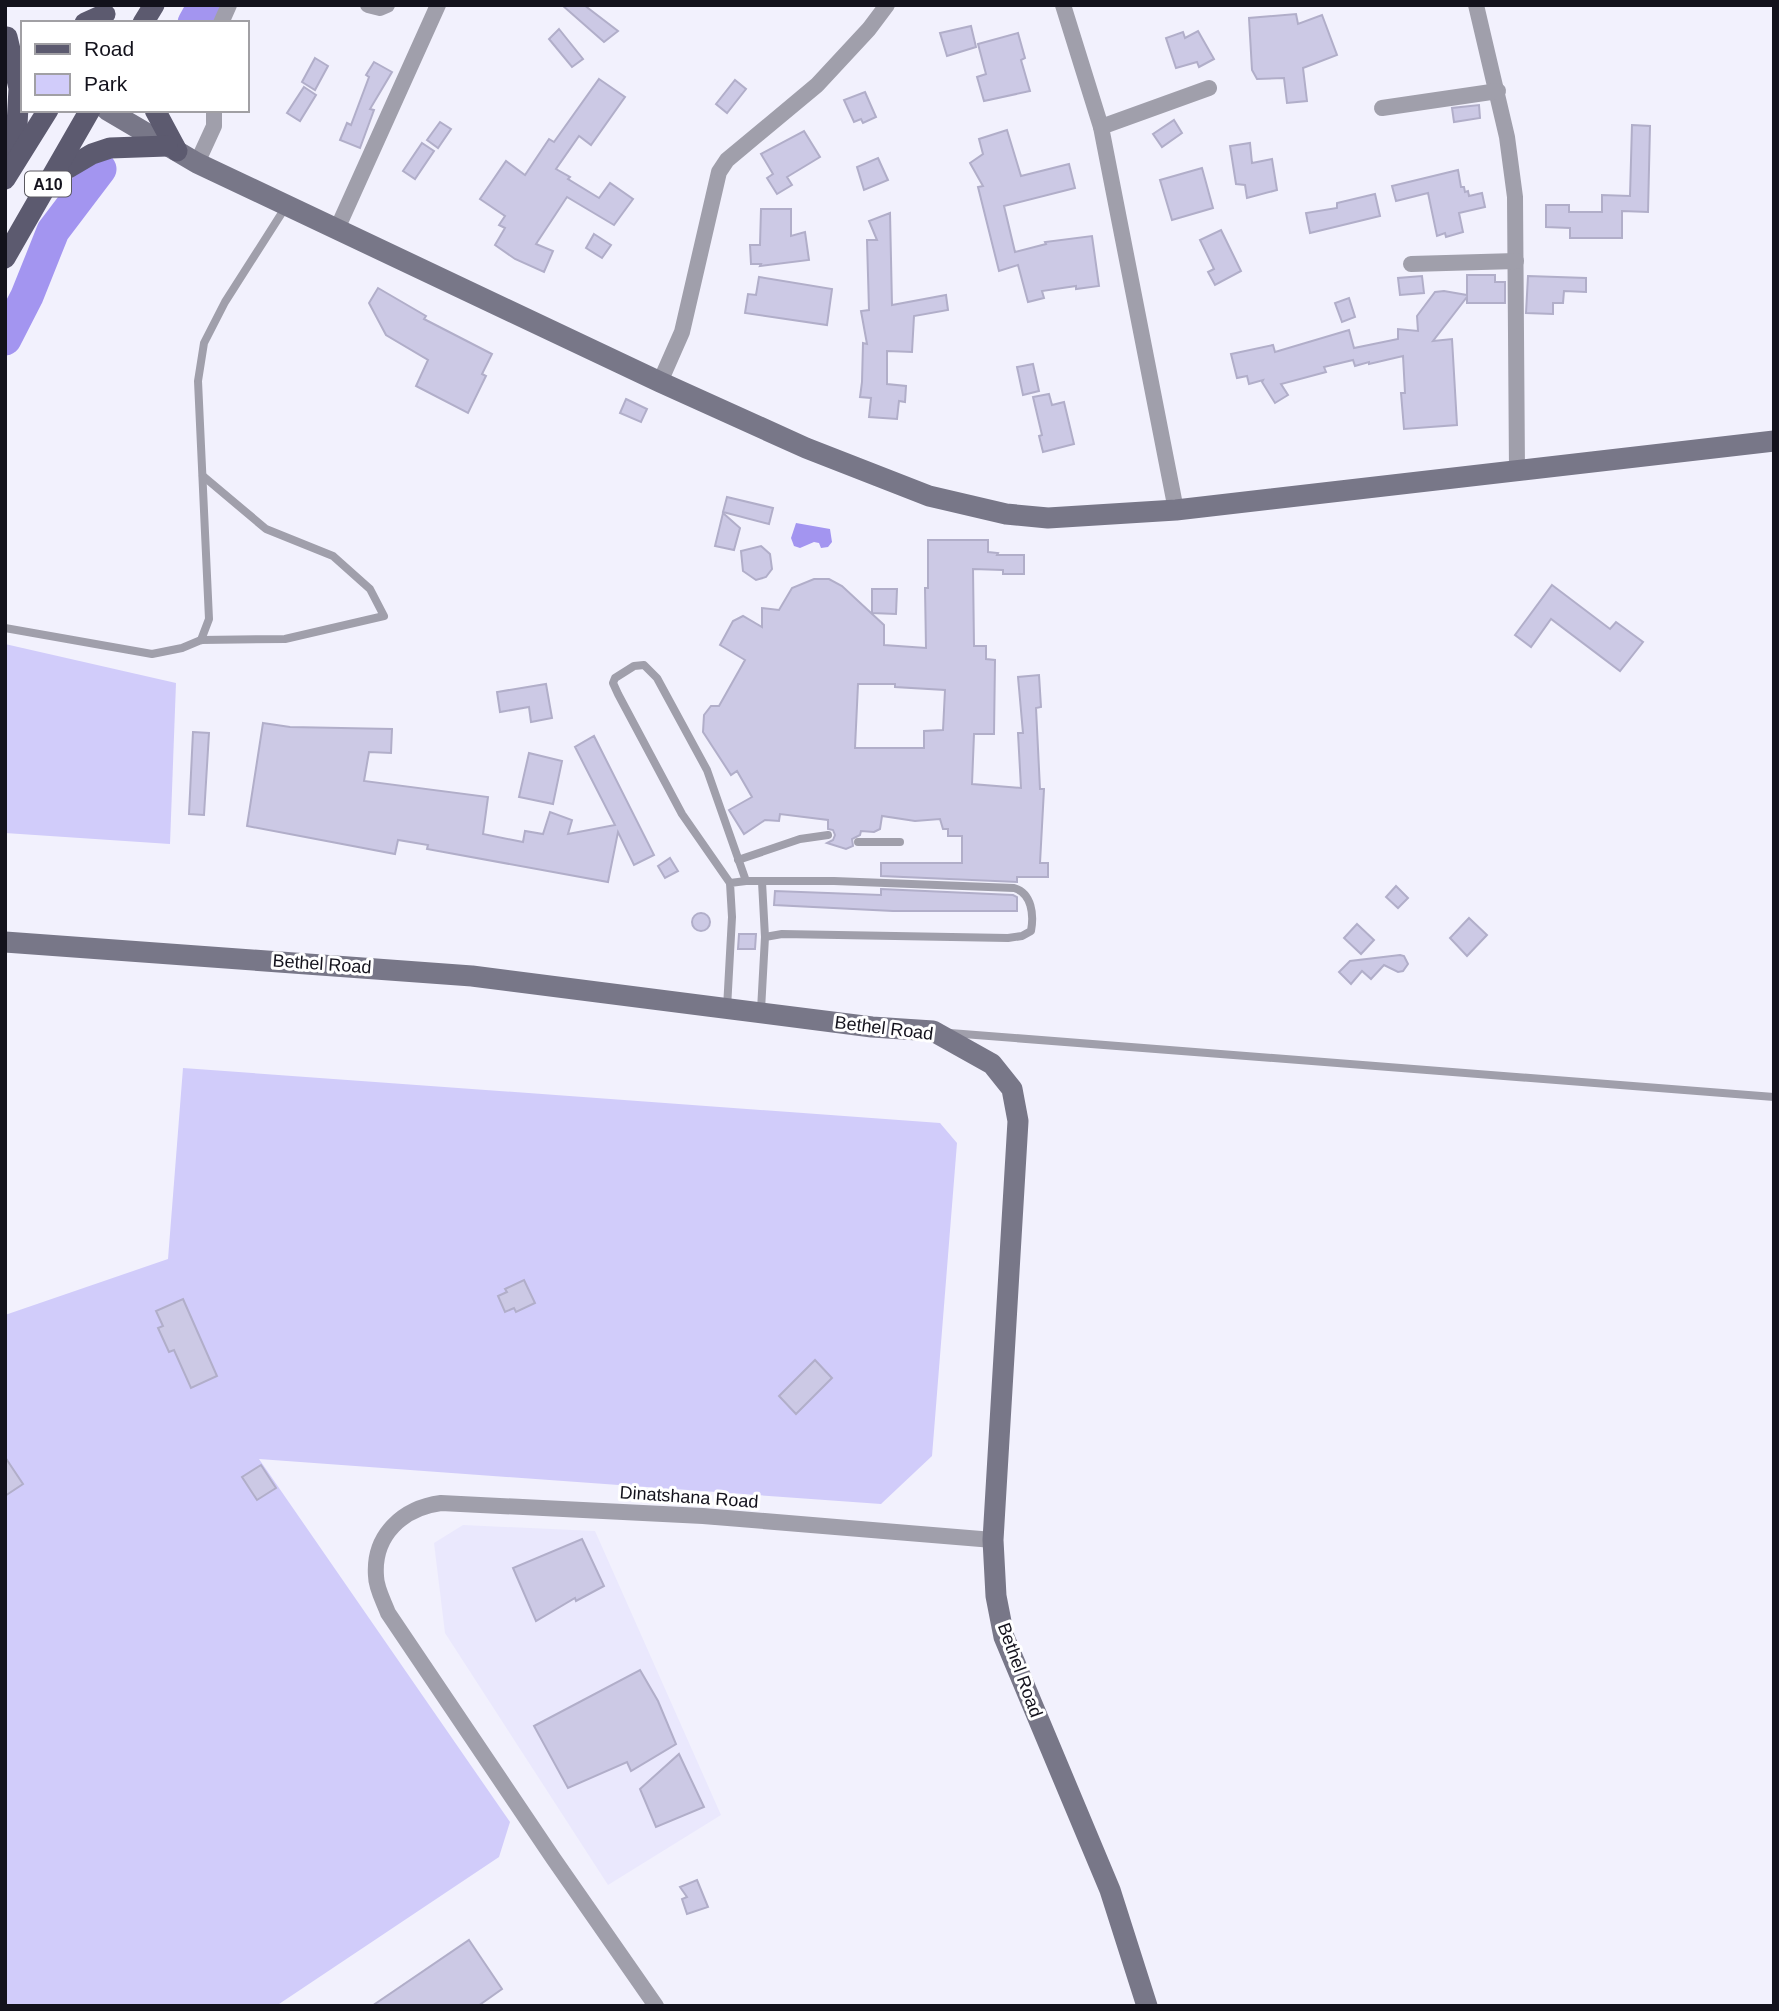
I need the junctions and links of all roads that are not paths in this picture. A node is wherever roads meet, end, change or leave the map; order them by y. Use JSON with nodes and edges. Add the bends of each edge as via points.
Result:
{"nodes":[{"id":1,"x":368,"y":5,"type":"edge"},
{"id":2,"x":387,"y":5,"type":"edge"},
{"id":3,"x":438,"y":5,"type":"edge"},
{"id":4,"x":887,"y":5,"type":"edge"},
{"id":5,"x":1063,"y":5,"type":"edge"},
{"id":6,"x":1476,"y":5,"type":"edge"},
{"id":7,"x":13,"y":36,"type":"edge"},
{"id":8,"x":1209,"y":88,"type":"dead end"},
{"id":9,"x":1497,"y":91,"type":"junction"},
{"id":10,"x":1382,"y":108,"type":"dead end"},
{"id":11,"x":47,"y":112,"type":"edge"},
{"id":12,"x":89,"y":112,"type":"edge"},
{"id":13,"x":110,"y":112,"type":"edge"},
{"id":14,"x":156,"y":112,"type":"edge"},
{"id":15,"x":214,"y":112,"type":"edge"},
{"id":16,"x":1101,"y":127,"type":"junction"},
{"id":17,"x":172,"y":149,"type":"junction"},
{"id":18,"x":197,"y":163,"type":"junction"},
{"id":19,"x":10,"y":170,"type":"edge"},
{"id":20,"x":51,"y":178,"type":"junction"},
{"id":21,"x":287,"y":205,"type":"junction"},
{"id":22,"x":337,"y":229,"type":"junction"},
{"id":23,"x":5,"y":258,"type":"edge"},
{"id":24,"x":1516,"y":261,"type":"junction"},
{"id":25,"x":1411,"y":264,"type":"dead end"},
{"id":26,"x":660,"y":382,"type":"junction"},
{"id":27,"x":1774,"y":441,"type":"edge"},
{"id":28,"x":1517,"y":470,"type":"junction"},
{"id":29,"x":203,"y":476,"type":"junction"},
{"id":30,"x":1176,"y":510,"type":"junction"},
{"id":31,"x":5,"y":628,"type":"edge"},
{"id":32,"x":201,"y":640,"type":"junction"},
{"id":33,"x":828,"y":835,"type":"dead end"},
{"id":34,"x":858,"y":842,"type":"dead end"},
{"id":35,"x":901,"y":842,"type":"dead end"},
{"id":36,"x":738,"y":860,"type":"junction"},
{"id":37,"x":746,"y":881,"type":"junction"},
{"id":38,"x":730,"y":883,"type":"junction"},
{"id":39,"x":762,"y":883,"type":"junction"},
{"id":40,"x":765,"y":937,"type":"junction"},
{"id":41,"x":5,"y":942,"type":"edge"},
{"id":42,"x":727,"y":1008,"type":"junction"},
{"id":43,"x":761,"y":1013,"type":"junction"},
{"id":44,"x":933,"y":1031,"type":"junction"},
{"id":45,"x":1774,"y":1097,"type":"edge"},
{"id":46,"x":993,"y":1540,"type":"junction"},
{"id":47,"x":656,"y":2006,"type":"edge"},
{"id":48,"x":1147,"y":2006,"type":"edge"}],
"edges":[{"from":1,"to":2,"type":"street"},
{"from":3,"to":22,"type":"street"},
{"from":4,"to":26,"type":"street","via":[[817,85],[727,160],[719,172],[682,332]]},
{"from":5,"to":16,"type":"street"},
{"from":6,"to":9,"type":"street"},
{"from":7,"to":19,"type":"main road","via":[[20,109]]},
{"from":8,"to":16,"type":"street"},
{"from":9,"to":10,"type":"street"},
{"from":9,"to":24,"type":"street","via":[[1515,197]]},
{"from":11,"to":19,"type":"main road","number":"A10"},
{"from":12,"to":20,"type":"main road","number":"A10"},
{"from":13,"to":17,"type":"street"},
{"from":14,"to":17,"type":"main road"},
{"from":15,"to":18,"type":"street","via":[[214,126]]},
{"from":16,"to":30,"type":"street"},
{"from":17,"to":18,"type":"street"},
{"from":17,"to":20,"type":"main road","via":[[110,148]]},
{"from":18,"to":21,"type":"street"},
{"from":20,"to":23,"type":"main road","number":"A10"},
{"from":21,"to":22,"type":"street"},
{"from":21,"to":29,"type":"lane","via":[[204,343],[198,381]]},
{"from":22,"to":26,"type":"street"},
{"from":24,"to":25,"type":"street"},
{"from":24,"to":28,"type":"street"},
{"from":26,"to":30,"type":"street","via":[[806,448],[929,496],[1006,514],[1048,518]]},
{"from":27,"to":28,"type":"street"},
{"from":28,"to":30,"type":"street"},
{"from":29,"to":32,"type":"lane","via":[[209,618]]},
{"from":29,"to":32,"type":"lane","via":[[266,529],[333,556],[370,589],[384,616],[285,639]]},
{"from":31,"to":32,"type":"lane","via":[[152,654]]},
{"from":33,"to":36,"type":"lane","via":[[800,839]]},
{"from":34,"to":35,"type":"lane"},
{"from":36,"to":37,"type":"lane"},
{"from":36,"to":38,"type":"lane","via":[[707,770],[657,678],[644,665],[622,672],[613,683],[618,694],[682,814]]},
{"from":37,"to":38,"type":"lane"},
{"from":37,"to":39,"type":"lane"},
{"from":38,"to":42,"type":"lane"},
{"from":39,"to":40,"type":"lane"},
{"from":39,"to":40,"type":"lane","via":[[1014,888],[1027,897],[1033,920],[1031,931],[1008,938]]},
{"from":40,"to":43,"type":"lane"},
{"from":41,"to":42,"type":"street","name":"Bethel Road","via":[[472,976]]},
{"from":42,"to":43,"type":"street","name":"Bethel Road"},
{"from":43,"to":44,"type":"street","name":"Bethel Road"},
{"from":44,"to":45,"type":"lane"},
{"from":44,"to":46,"type":"street","name":"Bethel Road","via":[[992,1064],[1012,1089],[1018,1121]]},
{"from":46,"to":47,"type":"street","name":"Dinatshana Road","via":[[703,1516],[441,1503],[421,1506],[390,1528],[379,1549],[375,1577],[388,1613]]},
{"from":46,"to":48,"type":"street","name":"Bethel Road","via":[[1003,1637],[1110,1889]]}]}
